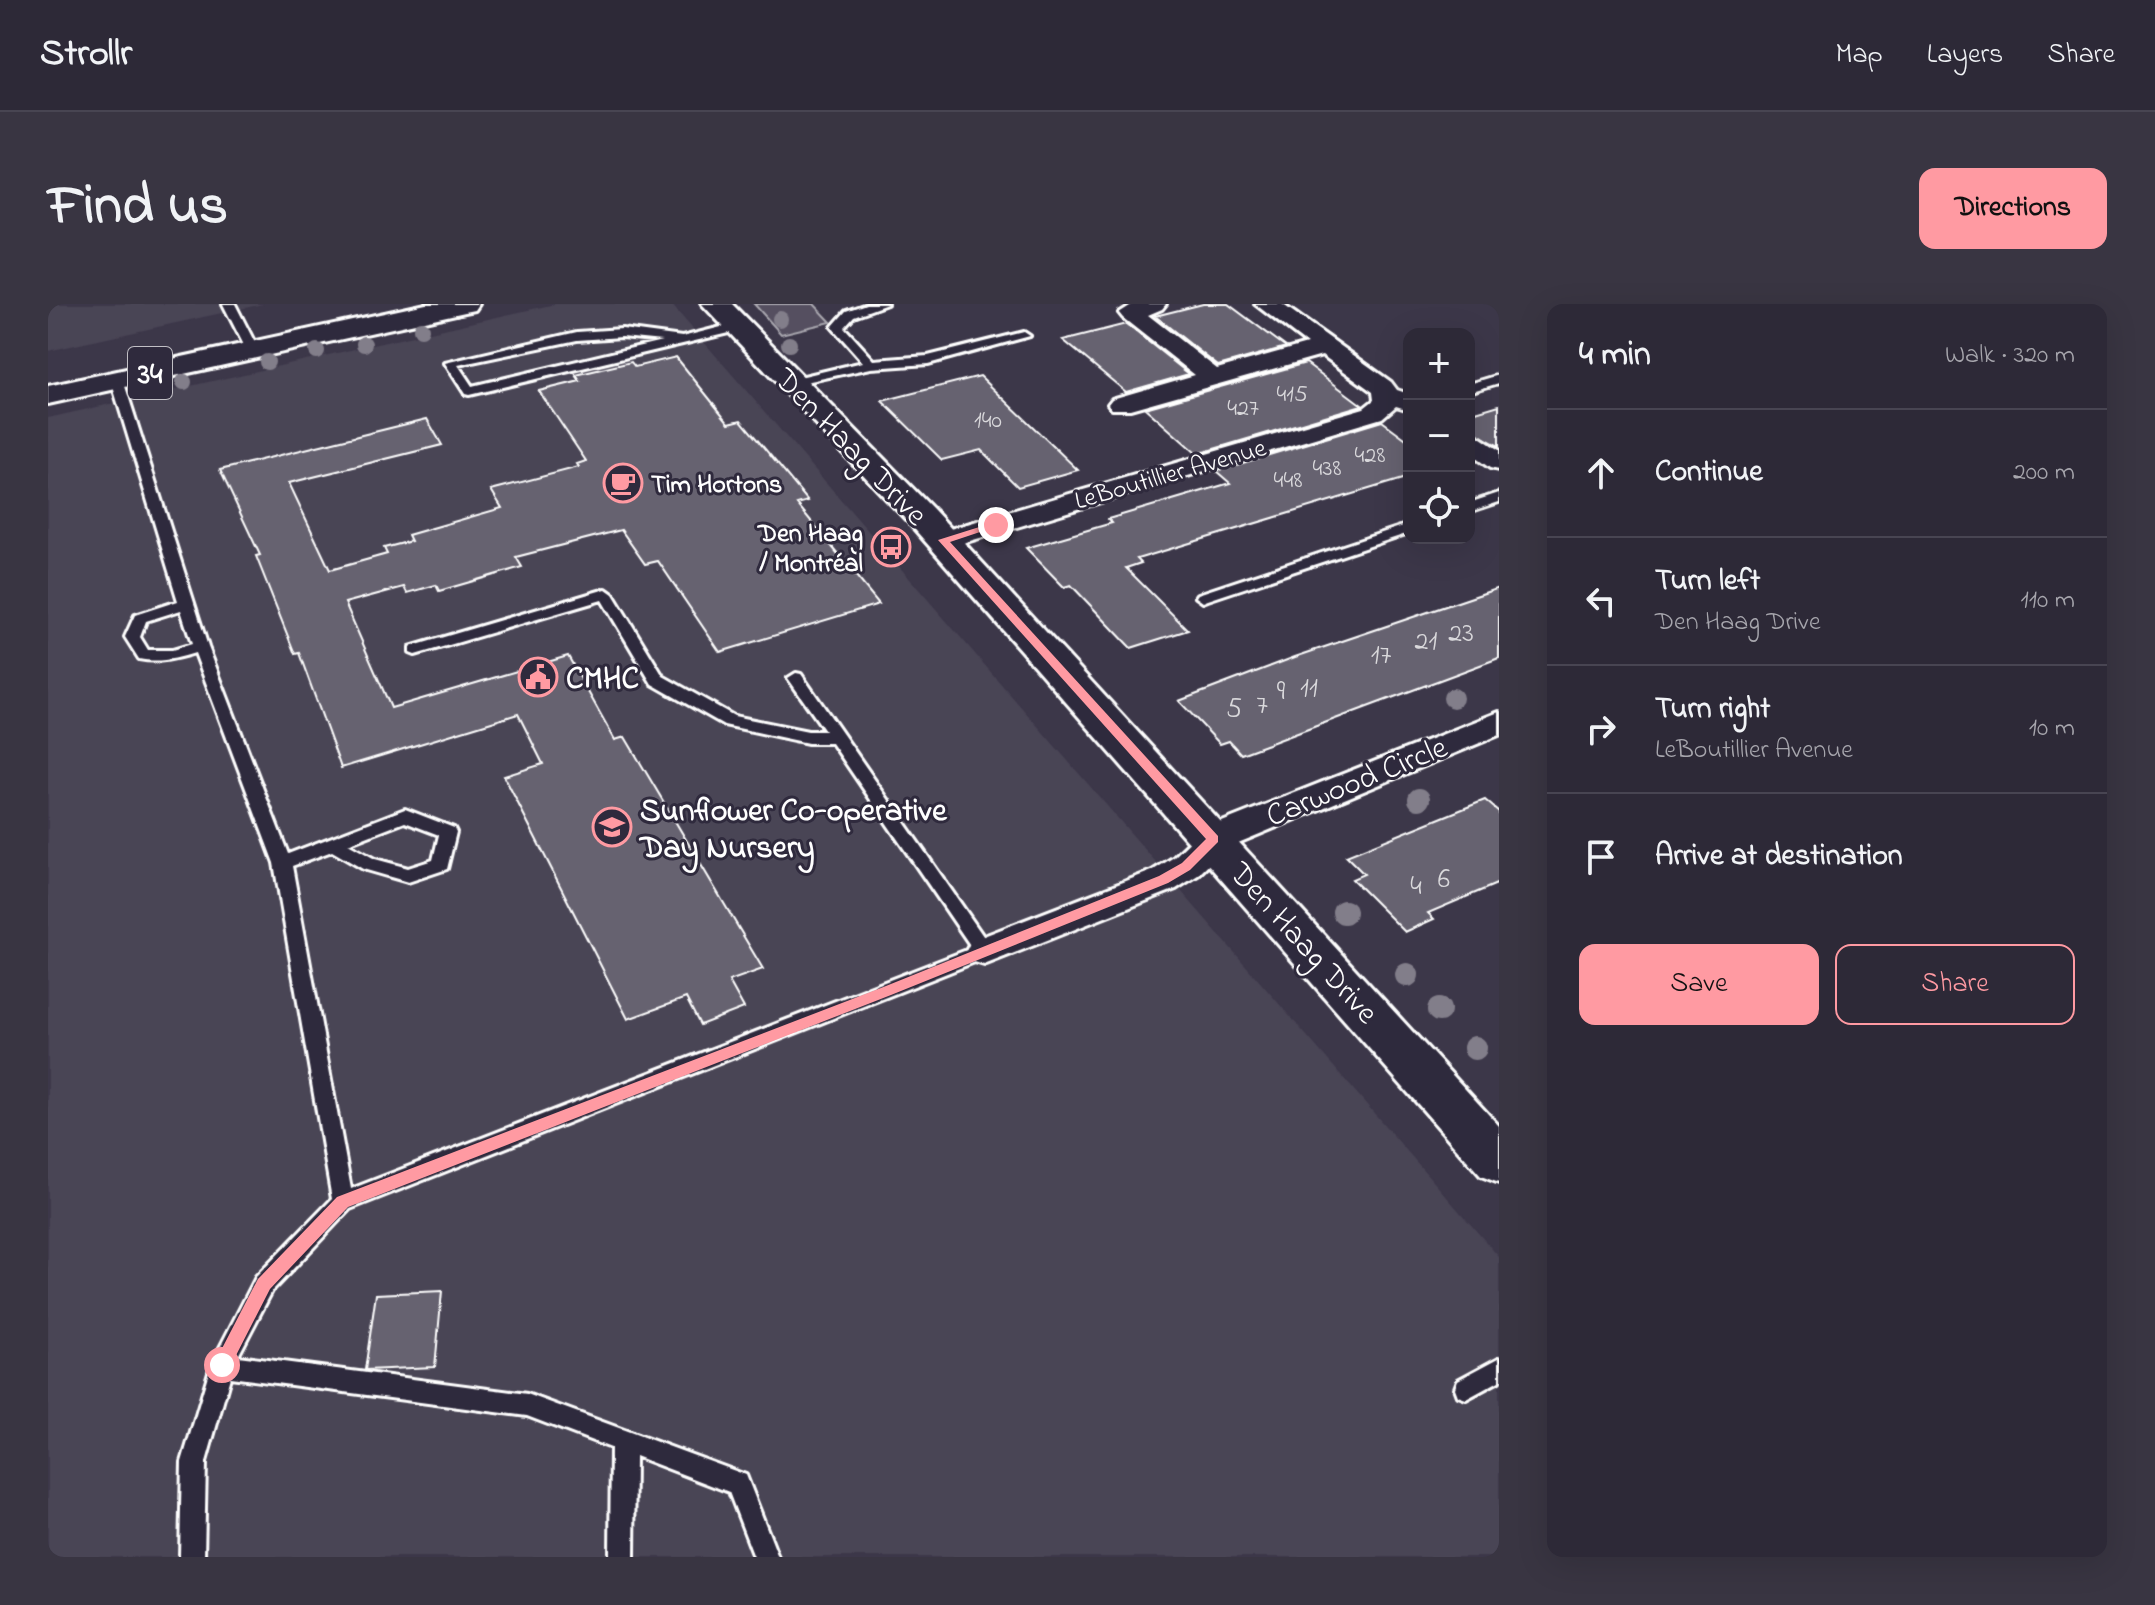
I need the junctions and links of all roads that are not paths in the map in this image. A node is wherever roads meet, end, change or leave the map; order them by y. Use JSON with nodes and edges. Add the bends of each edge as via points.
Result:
{"nodes":[{"id":1,"x":351,"y":304,"type":"edge"},
{"id":2,"x":465,"y":304,"type":"edge"},
{"id":3,"x":716,"y":304,"type":"edge"},
{"id":4,"x":881,"y":304,"type":"edge"},
{"id":5,"x":1154,"y":304,"type":"edge"},
{"id":6,"x":1267,"y":304,"type":"edge"},
{"id":7,"x":737,"y":327,"type":"junction"},
{"id":8,"x":240,"y":328,"type":"edge"},
{"id":9,"x":1024,"y":336,"type":"dead end"},
{"id":10,"x":681,"y":340,"type":"junction"},
{"id":11,"x":1326,"y":346,"type":"junction"},
{"id":12,"x":871,"y":364,"type":"junction"},
{"id":13,"x":48,"y":368,"type":"edge"},
{"id":14,"x":1213,"y":378,"type":"junction"},
{"id":15,"x":1499,"y":379,"type":"edge"},
{"id":16,"x":117,"y":380,"type":"junction"},
{"id":17,"x":791,"y":383,"type":"junction"},
{"id":18,"x":1475,"y":386,"type":"edge"},
{"id":19,"x":48,"y":395,"type":"edge"},
{"id":20,"x":1399,"y":398,"type":"edge"},
{"id":21,"x":1121,"y":404,"type":"dead end"},
{"id":22,"x":1475,"y":445,"type":"edge"},
{"id":23,"x":1499,"y":462,"type":"edge"},
{"id":24,"x":1499,"y":497,"type":"edge"},
{"id":25,"x":1475,"y":506,"type":"edge"},
{"id":26,"x":1403,"y":530,"type":"edge"},
{"id":27,"x":943,"y":540,"type":"junction"},
{"id":28,"x":1203,"y":597,"type":"dead end"},
{"id":29,"x":185,"y":604,"type":"junction"},
{"id":30,"x":200,"y":647,"type":"junction"},
{"id":31,"x":415,"y":650,"type":"dead end"},
{"id":32,"x":796,"y":678,"type":"dead end"},
{"id":33,"x":1499,"y":723,"type":"edge"},
{"id":34,"x":836,"y":737,"type":"junction"},
{"id":35,"x":1214,"y":839,"type":"junction"},
{"id":36,"x":331,"y":842,"type":"junction"},
{"id":37,"x":283,"y":863,"type":"junction"},
{"id":38,"x":984,"y":951,"type":"junction"},
{"id":39,"x":1496,"y":1154,"type":"edge"},
{"id":40,"x":343,"y":1202,"type":"junction"},
{"id":41,"x":222,"y":1365,"type":"junction"},
{"id":42,"x":1499,"y":1369,"type":"edge"},
{"id":43,"x":1466,"y":1388,"type":"dead end"},
{"id":44,"x":623,"y":1440,"type":"junction"},
{"id":45,"x":192,"y":1557,"type":"edge"},
{"id":46,"x":622,"y":1557,"type":"edge"},
{"id":47,"x":766,"y":1557,"type":"edge"}],
"edges":[{"from":1,"to":8,"type":"street","number":"34"},
{"from":2,"to":8,"type":"street","number":"34"},
{"from":3,"to":7,"type":"street","name":"Den Haag Drive"},
{"from":4,"to":12,"type":"lane","via":[[852,313],[838,327]]},
{"from":5,"to":14,"type":"street","via":[[1131,315]]},
{"from":6,"to":11,"type":"street"},
{"from":7,"to":10,"type":"lane"},
{"from":7,"to":17,"type":"street","name":"Den Haag Drive"},
{"from":8,"to":13,"type":"street","number":"34"},
{"from":8,"to":16,"type":"street","number":"34"},
{"from":9,"to":12,"type":"lane","via":[[928,360]]},
{"from":10,"to":10,"type":"lane","via":[[469,391],[451,363],[577,336],[622,333]]},
{"from":11,"to":14,"type":"street"},
{"from":11,"to":20,"type":"street"},
{"from":12,"to":17,"type":"lane"},
{"from":14,"to":21,"type":"street"},
{"from":15,"to":18,"type":"lane"},
{"from":16,"to":19,"type":"street","number":"34"},
{"from":16,"to":29,"type":"lane"},
{"from":17,"to":27,"type":"street","name":"Den Haag Drive"},
{"from":20,"to":27,"type":"street","name":"LeBoutillier Avenue","via":[[1373,413]]},
{"from":22,"to":23,"type":"street"},
{"from":24,"to":25,"type":"lane"},
{"from":26,"to":28,"type":"lane"},
{"from":27,"to":35,"type":"street","name":"Den Haag Drive"},
{"from":29,"to":30,"type":"lane"},
{"from":29,"to":30,"type":"lane","via":[[140,618],[132,637],[144,655]]},
{"from":30,"to":37,"type":"lane"},
{"from":31,"to":34,"type":"lane","via":[[606,594],[657,680],[730,721],[808,737]]},
{"from":32,"to":34,"type":"lane"},
{"from":33,"to":35,"type":"street","name":"Carwood Circle"},
{"from":34,"to":38,"type":"lane"},
{"from":35,"to":38,"type":"street","via":[[1164,880]]},
{"from":35,"to":39,"type":"street","name":"Den Haag Drive"},
{"from":36,"to":36,"type":"lane","via":[[405,815],[448,832],[441,864],[408,875],[369,864]]},
{"from":36,"to":37,"type":"lane"},
{"from":37,"to":40,"type":"lane"},
{"from":38,"to":40,"type":"lane"},
{"from":40,"to":41,"type":"lane","via":[[264,1284]]},
{"from":41,"to":44,"type":"lane","via":[[527,1405]]},
{"from":41,"to":45,"type":"lane","via":[[194,1462]]},
{"from":42,"to":43,"type":"lane"},
{"from":44,"to":46,"type":"lane"},
{"from":44,"to":47,"type":"lane","via":[[738,1483]]}]}
